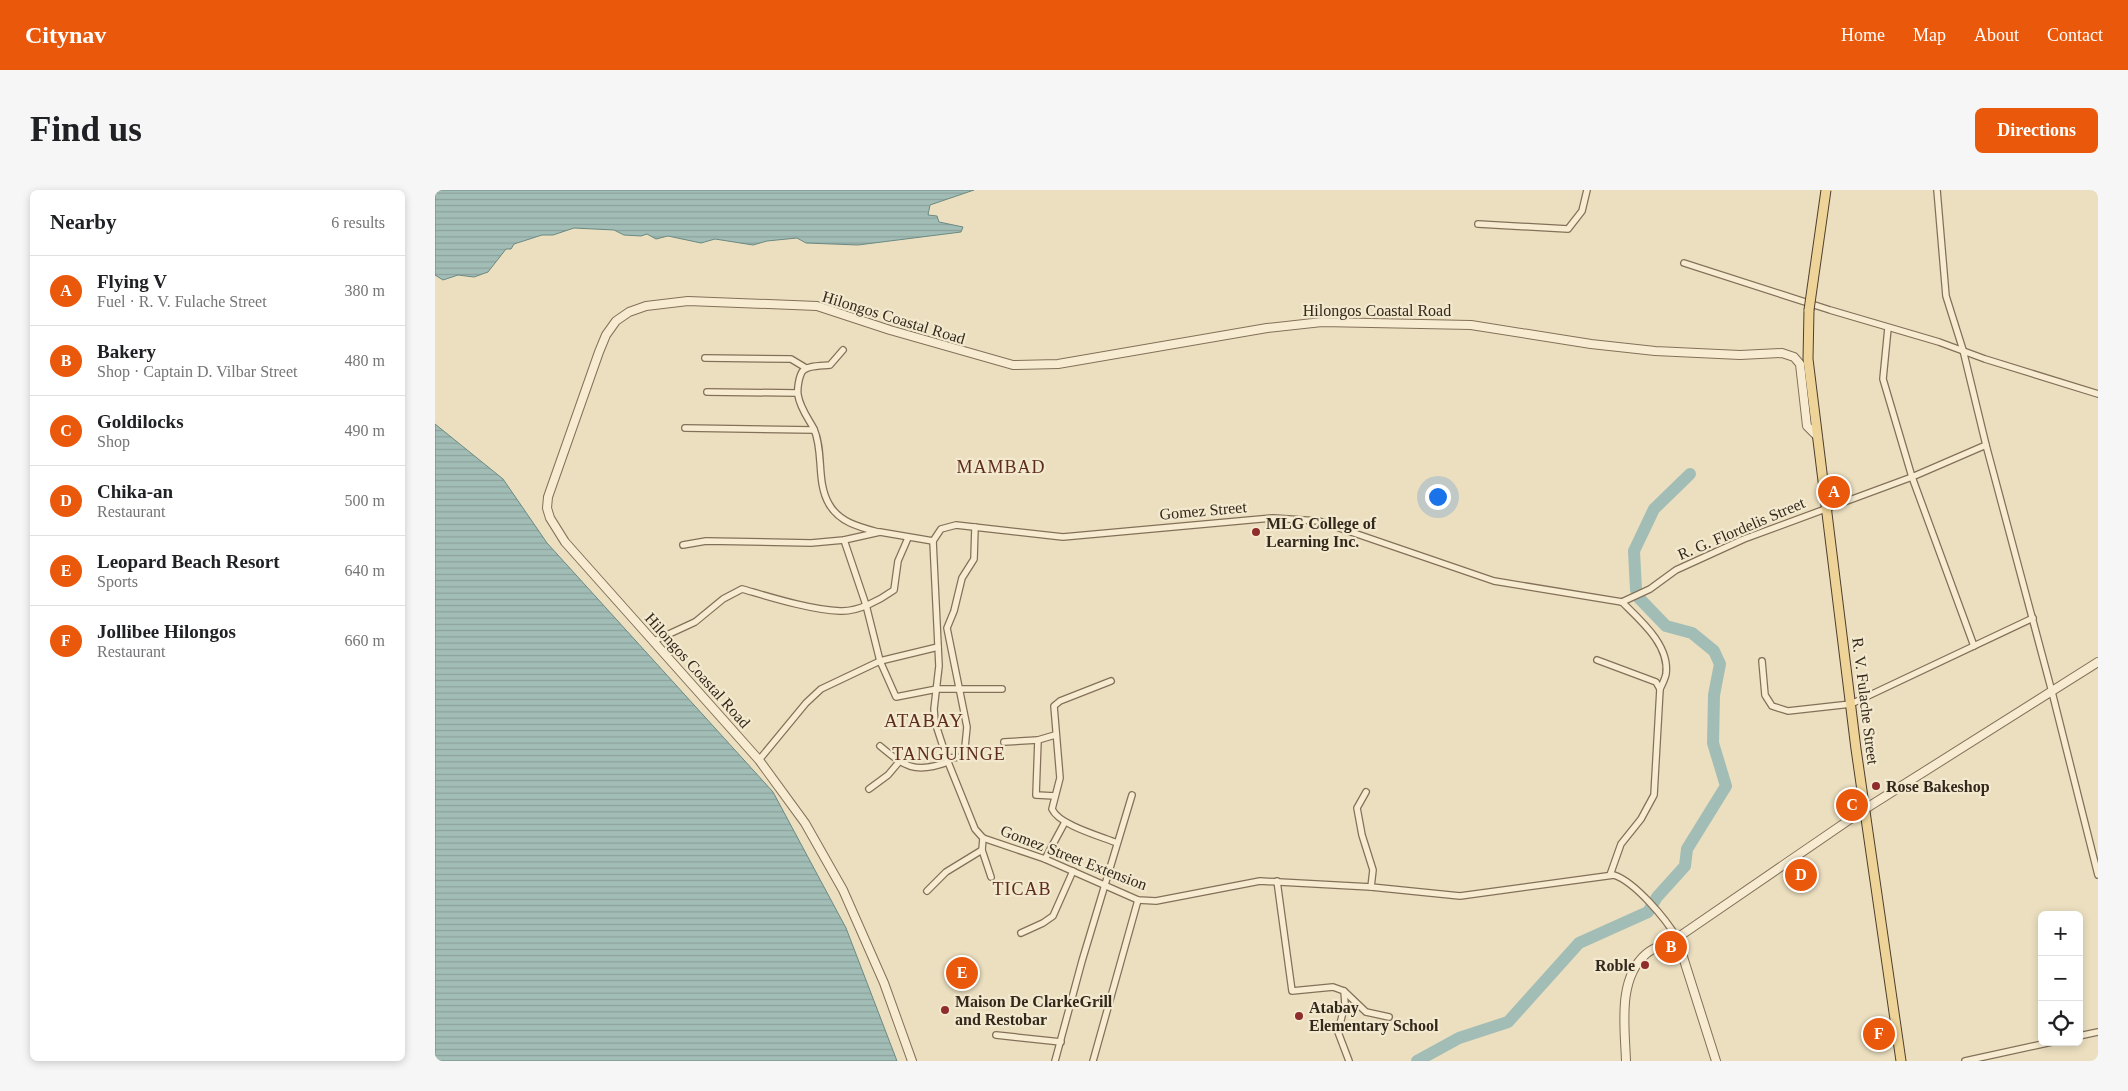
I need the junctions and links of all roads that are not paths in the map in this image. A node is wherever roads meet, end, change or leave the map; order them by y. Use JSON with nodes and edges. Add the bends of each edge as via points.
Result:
{"nodes":[{"id":1,"x":1587,"y":190,"type":"edge"},
{"id":2,"x":1826,"y":190,"type":"edge"},
{"id":3,"x":1937,"y":190,"type":"edge"},
{"id":4,"x":1478,"y":224,"type":"dead end"},
{"id":5,"x":1684,"y":263,"type":"dead end"},
{"id":6,"x":1888,"y":328,"type":"junction"},
{"id":7,"x":843,"y":350,"type":"dead end"},
{"id":8,"x":1963,"y":350,"type":"junction"},
{"id":9,"x":705,"y":358,"type":"dead end"},
{"id":10,"x":806,"y":368,"type":"junction"},
{"id":11,"x":707,"y":392,"type":"dead end"},
{"id":12,"x":797,"y":393,"type":"junction"},
{"id":13,"x":2098,"y":394,"type":"edge"},
{"id":14,"x":685,"y":428,"type":"dead end"},
{"id":15,"x":814,"y":430,"type":"junction"},
{"id":16,"x":1818,"y":435,"type":"junction"},
{"id":17,"x":1986,"y":445,"type":"junction"},
{"id":18,"x":1912,"y":477,"type":"junction"},
{"id":19,"x":1827,"y":508,"type":"junction"},
{"id":20,"x":975,"y":527,"type":"junction"},
{"id":21,"x":880,"y":532,"type":"junction"},
{"id":22,"x":908,"y":538,"type":"junction"},
{"id":23,"x":844,"y":540,"type":"junction"},
{"id":24,"x":933,"y":541,"type":"junction"},
{"id":25,"x":683,"y":545,"type":"dead end"},
{"id":26,"x":1622,"y":602,"type":"junction"},
{"id":27,"x":866,"y":605,"type":"junction"},
{"id":28,"x":2033,"y":618,"type":"junction"},
{"id":29,"x":654,"y":641,"type":"junction"},
{"id":30,"x":1973,"y":646,"type":"junction"},
{"id":31,"x":938,"y":647,"type":"junction"},
{"id":32,"x":880,"y":660,"type":"junction"},
{"id":33,"x":1597,"y":660,"type":"dead end"},
{"id":34,"x":1762,"y":662,"type":"dead end"},
{"id":35,"x":2098,"y":662,"type":"edge"},
{"id":36,"x":1111,"y":681,"type":"dead end"},
{"id":37,"x":958,"y":688,"type":"junction"},
{"id":38,"x":937,"y":689,"type":"junction"},
{"id":39,"x":1002,"y":689,"type":"dead end"},
{"id":40,"x":1660,"y":689,"type":"junction"},
{"id":41,"x":2053,"y":692,"type":"junction"},
{"id":42,"x":1851,"y":704,"type":"junction"},
{"id":43,"x":1055,"y":735,"type":"junction"},
{"id":44,"x":1038,"y":740,"type":"junction"},
{"id":45,"x":1005,"y":742,"type":"dead end"},
{"id":46,"x":880,"y":746,"type":"dead end"},
{"id":47,"x":759,"y":760,"type":"junction"},
{"id":48,"x":947,"y":760,"type":"junction"},
{"id":49,"x":899,"y":762,"type":"junction"},
{"id":50,"x":869,"y":788,"type":"dead end"},
{"id":51,"x":1366,"y":792,"type":"dead end"},
{"id":52,"x":1132,"y":795,"type":"dead end"},
{"id":53,"x":1055,"y":796,"type":"junction"},
{"id":54,"x":1865,"y":809,"type":"junction"},
{"id":55,"x":1065,"y":822,"type":"junction"},
{"id":56,"x":983,"y":838,"type":"junction"},
{"id":57,"x":1117,"y":843,"type":"junction"},
{"id":58,"x":982,"y":850,"type":"junction"},
{"id":59,"x":1045,"y":859,"type":"junction"},
{"id":60,"x":1073,"y":871,"type":"junction"},
{"id":61,"x":1610,"y":875,"type":"junction"},
{"id":62,"x":2098,"y":876,"type":"edge"},
{"id":63,"x":991,"y":877,"type":"dead end"},
{"id":64,"x":1277,"y":881,"type":"junction"},
{"id":65,"x":1106,"y":887,"type":"junction"},
{"id":66,"x":1371,"y":888,"type":"junction"},
{"id":67,"x":927,"y":891,"type":"dead end"},
{"id":68,"x":1138,"y":900,"type":"junction"},
{"id":69,"x":1021,"y":932,"type":"dead end"},
{"id":70,"x":1677,"y":938,"type":"junction"},
{"id":71,"x":1344,"y":991,"type":"junction"},
{"id":72,"x":1389,"y":1016,"type":"dead end"},
{"id":73,"x":2098,"y":1032,"type":"edge"},
{"id":74,"x":997,"y":1035,"type":"dead end"},
{"id":75,"x":2083,"y":1035,"type":"edge"},
{"id":76,"x":1061,"y":1042,"type":"junction"},
{"id":77,"x":2038,"y":1045,"type":"edge"},
{"id":78,"x":912,"y":1061,"type":"edge"},
{"id":79,"x":1055,"y":1061,"type":"edge"},
{"id":80,"x":1093,"y":1061,"type":"edge"},
{"id":81,"x":1349,"y":1061,"type":"edge"},
{"id":82,"x":1626,"y":1061,"type":"edge"},
{"id":83,"x":1716,"y":1061,"type":"edge"},
{"id":84,"x":1901,"y":1061,"type":"edge"},
{"id":85,"x":1965,"y":1061,"type":"edge"}],
"edges":[{"from":1,"to":4,"type":"street","via":[[1582,211],[1568,230]]},
{"from":2,"to":16,"type":"main road","name":"R. V. Fulache Street","bridge":true,"via":[[1809,310],[1808,359]]},
{"from":3,"to":8,"type":"street","via":[[1946,296]]},
{"from":5,"to":6,"type":"street"},
{"from":6,"to":8,"type":"street"},
{"from":6,"to":18,"type":"street","via":[[1883,379]]},
{"from":7,"to":10,"type":"street","via":[[830,365]]},
{"from":8,"to":13,"type":"street","via":[[1985,360]]},
{"from":8,"to":17,"type":"street"},
{"from":9,"to":10,"type":"street","via":[[791,359]]},
{"from":10,"to":12,"type":"street","via":[[801,373]]},
{"from":11,"to":12,"type":"street"},
{"from":12,"to":15,"type":"street"},
{"from":14,"to":15,"type":"street"},
{"from":15,"to":21,"type":"street","via":[[829,504],[848,522]]},
{"from":16,"to":19,"type":"main road","name":"R. V. Fulache Street"},
{"from":16,"to":29,"type":"street","name":"Hilongos Coastal Road","via":[[1808,430],[1799,364],[1794,357],[1782,353],[1689,353],[1591,344],[1471,325],[1322,322],[1267,328],[1058,364],[1013,365],[817,306],[665,303],[629,312],[616,321],[606,335],[552,481],[547,508],[565,542]]},
{"from":17,"to":18,"type":"street","name":"R. G. Flordelis Street"},
{"from":17,"to":28,"type":"street"},
{"from":18,"to":19,"type":"street","name":"R. G. Flordelis Street"},
{"from":18,"to":30,"type":"street"},
{"from":19,"to":26,"type":"street","name":"R. G. Flordelis Street","via":[[1744,539],[1676,570],[1649,589]]},
{"from":19,"to":42,"type":"main road","name":"R. V. Fulache Street"},
{"from":20,"to":24,"type":"street","name":"Gomez Street","via":[[956,525],[941,529]]},
{"from":20,"to":26,"type":"street","name":"Gomez Street","via":[[1063,536],[1273,518],[1319,521],[1494,581]]},
{"from":20,"to":37,"type":"street","via":[[974,559],[962,578],[947,628]]},
{"from":21,"to":22,"type":"street"},
{"from":21,"to":23,"type":"street"},
{"from":22,"to":24,"type":"street"},
{"from":22,"to":27,"type":"street","via":[[898,561],[894,590]]},
{"from":23,"to":25,"type":"street","via":[[811,543],[706,541]]},
{"from":23,"to":27,"type":"street"},
{"from":24,"to":31,"type":"street","name":"Gomez Street Extension"},
{"from":26,"to":40,"type":"street","via":[[1648,628],[1662,650],[1666,674]]},
{"from":27,"to":29,"type":"street","via":[[842,612],[742,589],[723,599],[695,622]]},
{"from":27,"to":32,"type":"street"},
{"from":28,"to":30,"type":"street"},
{"from":28,"to":41,"type":"street"},
{"from":29,"to":47,"type":"street","name":"Hilongos Coastal Road"},
{"from":30,"to":42,"type":"street"},
{"from":31,"to":32,"type":"street"},
{"from":31,"to":38,"type":"street","name":"Gomez Street Extension"},
{"from":32,"to":38,"type":"street","via":[[896,697]]},
{"from":32,"to":47,"type":"street","via":[[821,689]]},
{"from":33,"to":40,"type":"street","via":[[1655,682]]},
{"from":34,"to":42,"type":"street","via":[[1765,695],[1772,706],[1788,711]]},
{"from":35,"to":41,"type":"street"},
{"from":36,"to":43,"type":"street","via":[[1056,704],[1053,709]]},
{"from":37,"to":38,"type":"street"},
{"from":37,"to":39,"type":"street"},
{"from":37,"to":48,"type":"street","via":[[967,727],[966,753],[963,757]]},
{"from":38,"to":48,"type":"street","name":"Gomez Street Extension","via":[[935,722]]},
{"from":40,"to":61,"type":"street","via":[[1655,795],[1621,844]]},
{"from":41,"to":54,"type":"street"},
{"from":41,"to":62,"type":"street"},
{"from":42,"to":54,"type":"main road","name":"R. V. Fulache Street"},
{"from":43,"to":44,"type":"street"},
{"from":43,"to":53,"type":"street","via":[[1060,778]]},
{"from":44,"to":45,"type":"street"},
{"from":44,"to":53,"type":"street","via":[[1037,795]]},
{"from":46,"to":49,"type":"street"},
{"from":47,"to":78,"type":"street","name":"Hilongos Coastal Road","via":[[805,823],[843,890],[884,983]]},
{"from":48,"to":49,"type":"street","via":[[927,769]]},
{"from":48,"to":56,"type":"street","name":"Gomez Street Extension","via":[[975,829]]},
{"from":49,"to":50,"type":"street","via":[[888,775]]},
{"from":51,"to":66,"type":"street","via":[[1357,808],[1373,870]]},
{"from":52,"to":57,"type":"street"},
{"from":53,"to":55,"type":"street","via":[[1052,809]]},
{"from":54,"to":70,"type":"street"},
{"from":54,"to":84,"type":"main road","name":"R. V. Fulache Street"},
{"from":55,"to":57,"type":"street"},
{"from":55,"to":59,"type":"street"},
{"from":56,"to":58,"type":"street"},
{"from":56,"to":59,"type":"street","name":"Gomez Street Extension"},
{"from":57,"to":65,"type":"street"},
{"from":58,"to":63,"type":"street"},
{"from":58,"to":67,"type":"street","via":[[946,872]]},
{"from":59,"to":60,"type":"street","name":"Gomez Street Extension"},
{"from":60,"to":65,"type":"street","name":"Gomez Street Extension"},
{"from":60,"to":69,"type":"street","via":[[1053,916],[1043,924]]},
{"from":61,"to":66,"type":"street","name":"Gomez Street Extension","via":[[1460,896]]},
{"from":61,"to":70,"type":"street","via":[[1625,879],[1669,924]]},
{"from":64,"to":66,"type":"street","name":"Gomez Street Extension"},
{"from":64,"to":68,"type":"street","name":"Gomez Street Extension","via":[[1260,881],[1156,901]]},
{"from":64,"to":71,"type":"street","via":[[1292,991],[1333,987]]},
{"from":65,"to":68,"type":"street","name":"Gomez Street Extension"},
{"from":65,"to":76,"type":"street"},
{"from":68,"to":80,"type":"street"},
{"from":70,"to":82,"type":"street","via":[[1646,954],[1635,967],[1627,985],[1624,1018]]},
{"from":70,"to":83,"type":"street"},
{"from":71,"to":72,"type":"street","via":[[1366,1012]]},
{"from":71,"to":81,"type":"street","via":[[1345,1004],[1338,1032]]},
{"from":73,"to":75,"type":"street"},
{"from":74,"to":76,"type":"street"},
{"from":76,"to":79,"type":"street"},
{"from":77,"to":85,"type":"street"}]}
